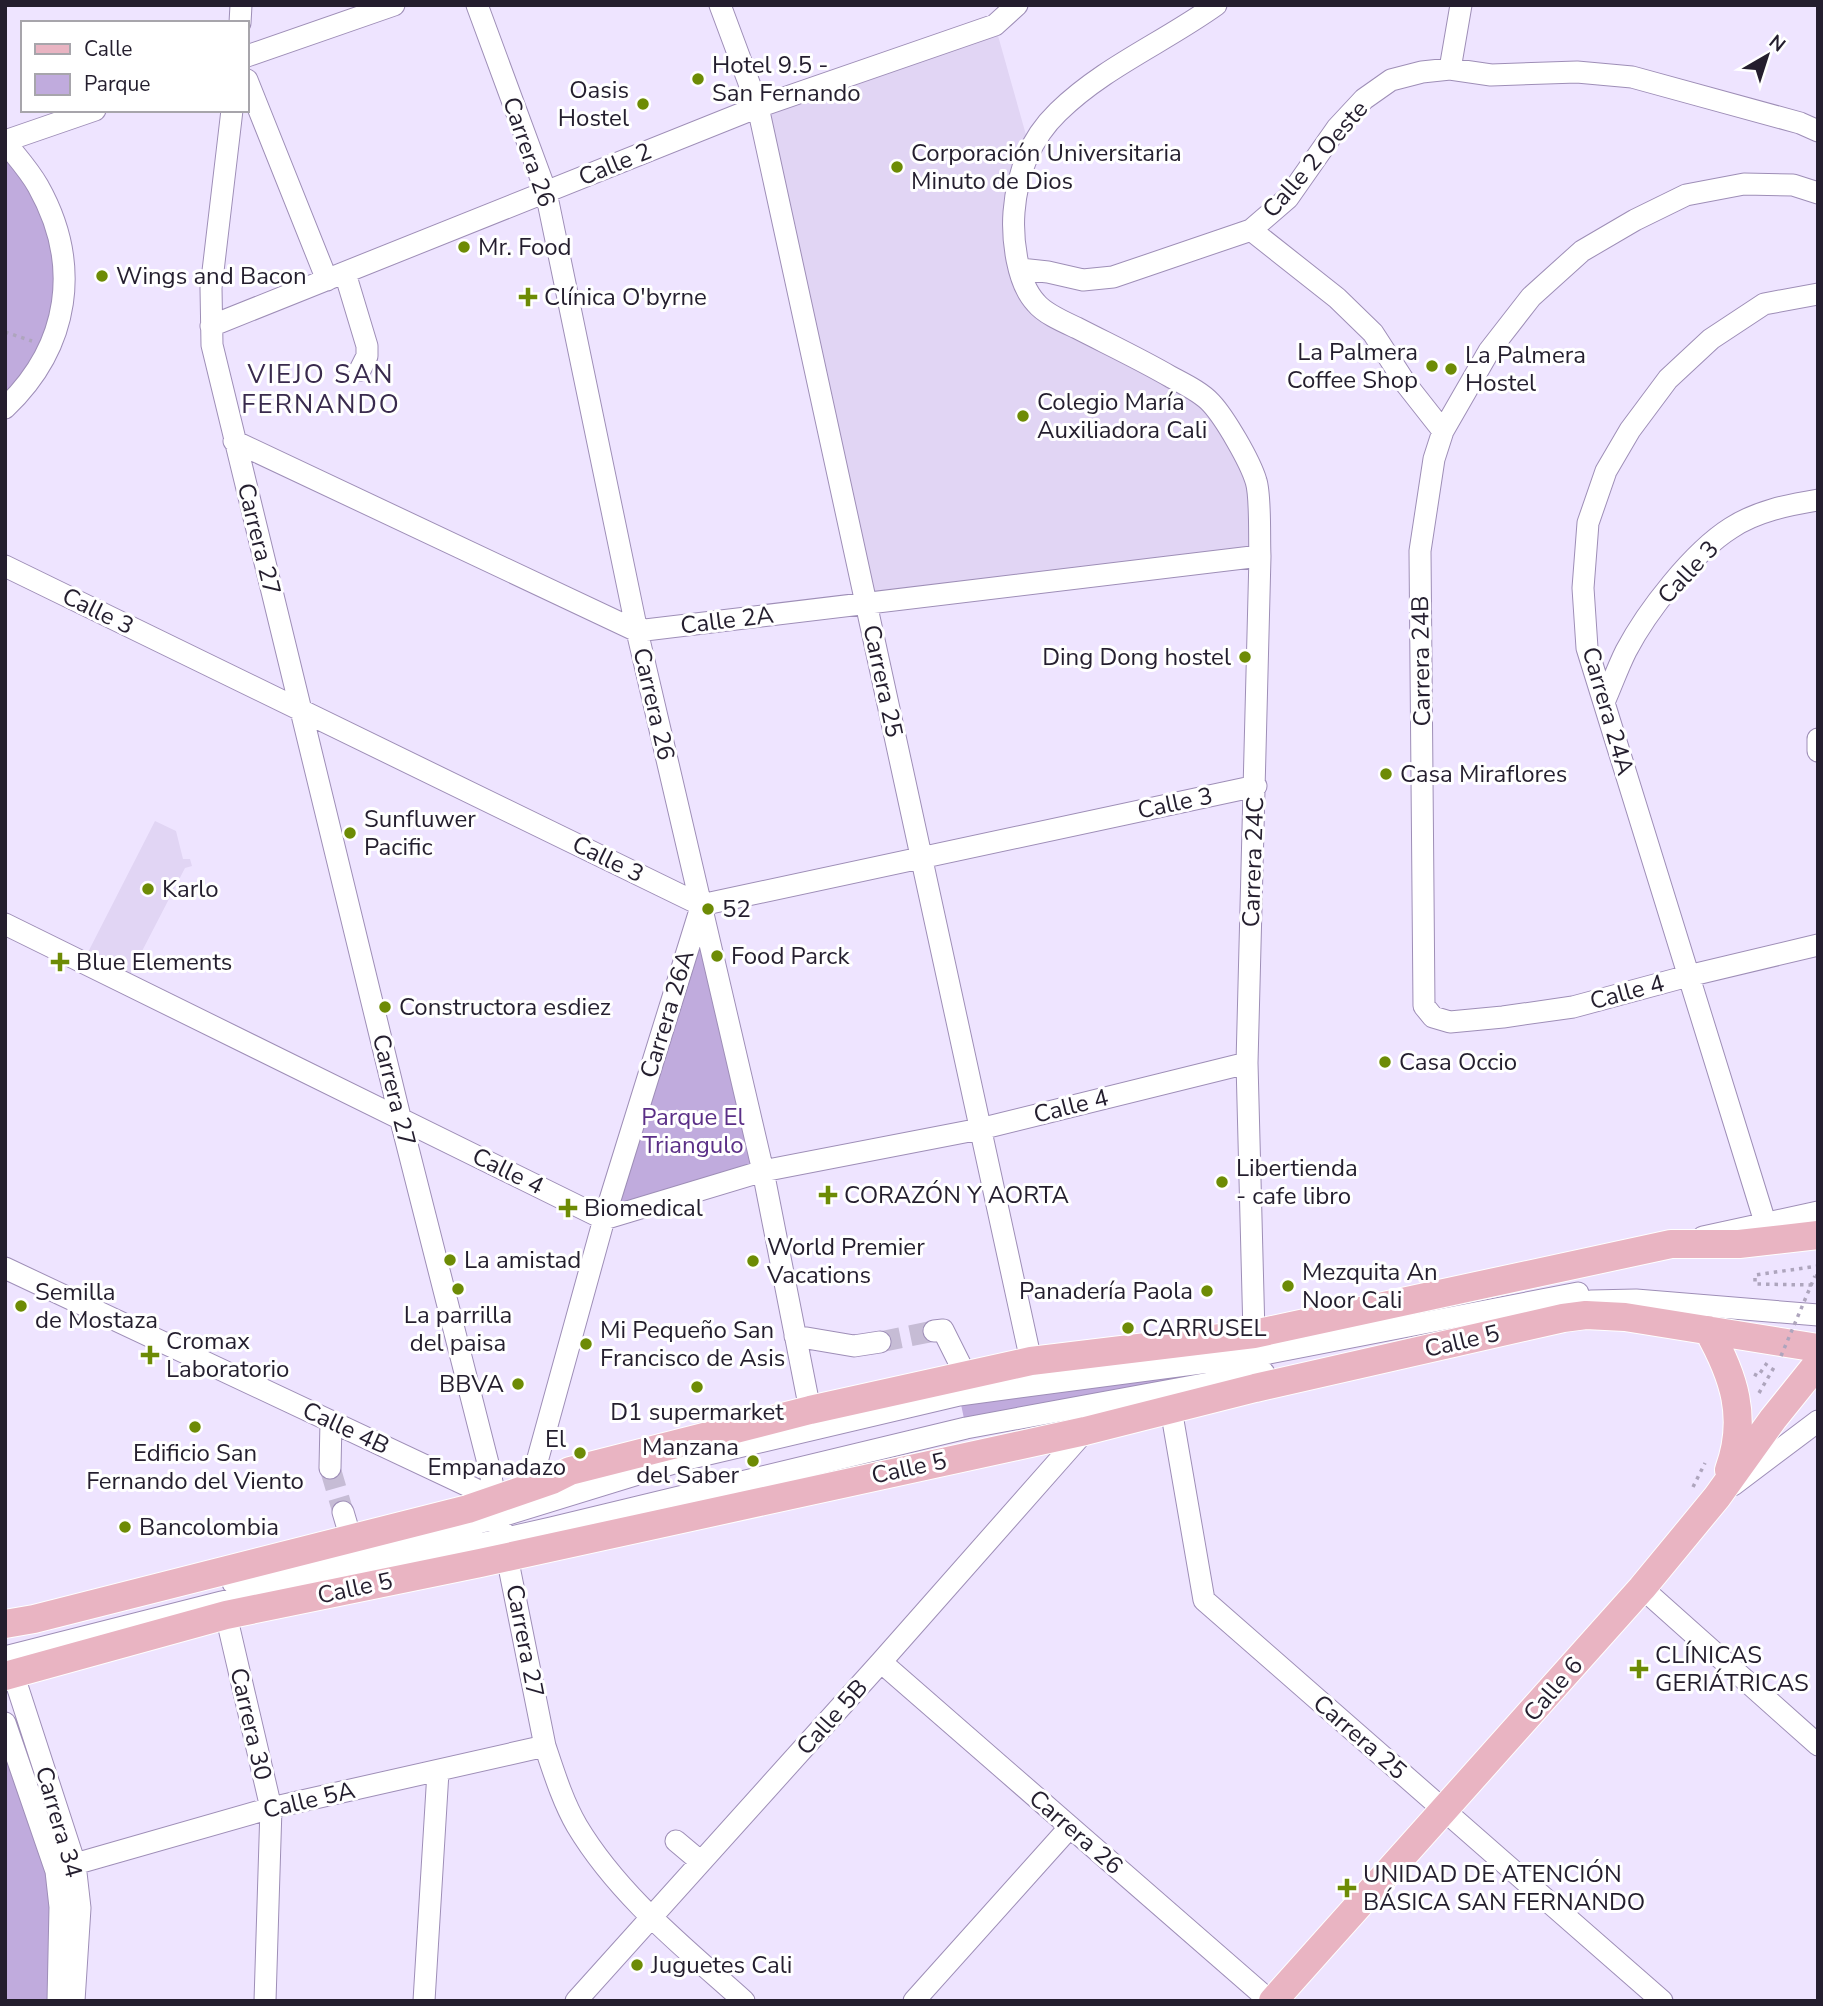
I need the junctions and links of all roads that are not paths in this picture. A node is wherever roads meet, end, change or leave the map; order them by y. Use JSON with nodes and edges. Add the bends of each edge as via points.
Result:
{"nodes":[{"id":1,"x":394,"y":5,"type":"edge"},
{"id":2,"x":477,"y":5,"type":"edge"},
{"id":3,"x":720,"y":5,"type":"edge"},
{"id":4,"x":1017,"y":5,"type":"edge"},
{"id":5,"x":1216,"y":5,"type":"edge"},
{"id":6,"x":1461,"y":5,"type":"edge"},
{"id":7,"x":993,"y":15,"type":"edge"},
{"id":8,"x":248,"y":56,"type":"edge"},
{"id":9,"x":1450,"y":69,"type":"junction"},
{"id":10,"x":248,"y":82,"type":"edge"},
{"id":11,"x":758,"y":107,"type":"junction"},
{"id":12,"x":89,"y":112,"type":"edge"},
{"id":13,"x":232,"y":112,"type":"edge"},
{"id":14,"x":1818,"y":131,"type":"edge"},
{"id":15,"x":5,"y":141,"type":"edge"},
{"id":16,"x":546,"y":192,"type":"junction"},
{"id":17,"x":1818,"y":193,"type":"edge"},
{"id":18,"x":1251,"y":230,"type":"junction"},
{"id":19,"x":1020,"y":269,"type":"junction"},
{"id":20,"x":336,"y":277,"type":"junction"},
{"id":21,"x":1818,"y":293,"type":"edge"},
{"id":22,"x":211,"y":326,"type":"junction"},
{"id":23,"x":360,"y":370,"type":"dead end"},
{"id":24,"x":5,"y":408,"type":"edge"},
{"id":25,"x":1443,"y":430,"type":"junction"},
{"id":26,"x":234,"y":440,"type":"junction"},
{"id":27,"x":1818,"y":500,"type":"edge"},
{"id":28,"x":1260,"y":556,"type":"junction"},
{"id":29,"x":5,"y":566,"type":"edge"},
{"id":30,"x":866,"y":602,"type":"junction"},
{"id":31,"x":638,"y":631,"type":"junction"},
{"id":32,"x":1605,"y":700,"type":"junction"},
{"id":33,"x":301,"y":710,"type":"junction"},
{"id":34,"x":1818,"y":739,"type":"edge"},
{"id":35,"x":1818,"y":751,"type":"edge"},
{"id":36,"x":1255,"y":786,"type":"junction"},
{"id":37,"x":921,"y":856,"type":"junction"},
{"id":38,"x":701,"y":905,"type":"junction"},
{"id":39,"x":5,"y":924,"type":"edge"},
{"id":40,"x":1818,"y":945,"type":"edge"},
{"id":41,"x":1688,"y":976,"type":"junction"},
{"id":42,"x":1433,"y":1017,"type":"joint"},
{"id":43,"x":1247,"y":1063,"type":"junction"},
{"id":44,"x":400,"y":1117,"type":"junction"},
{"id":45,"x":980,"y":1129,"type":"junction"},
{"id":46,"x":763,"y":1171,"type":"junction"},
{"id":47,"x":1818,"y":1212,"type":"edge"},
{"id":48,"x":604,"y":1219,"type":"junction"},
{"id":49,"x":1765,"y":1222,"type":"junction"},
{"id":50,"x":1818,"y":1235,"type":"edge"},
{"id":51,"x":1671,"y":1244,"type":"junction"},
{"id":52,"x":5,"y":1268,"type":"edge"},
{"id":53,"x":1815,"y":1293,"type":"edge"},
{"id":54,"x":1818,"y":1315,"type":"edge"},
{"id":55,"x":1709,"y":1330,"type":"junction"},
{"id":56,"x":934,"y":1332,"type":"dead end"},
{"id":57,"x":1254,"y":1334,"type":"junction"},
{"id":58,"x":795,"y":1336,"type":"junction"},
{"id":59,"x":880,"y":1342,"type":"tunnel mouth"},
{"id":60,"x":1818,"y":1348,"type":"edge"},
{"id":61,"x":1031,"y":1361,"type":"junction"},
{"id":62,"x":1818,"y":1363,"type":"edge"},
{"id":63,"x":966,"y":1376,"type":"junction"},
{"id":64,"x":1171,"y":1409,"type":"junction"},
{"id":65,"x":810,"y":1410,"type":"junction"},
{"id":66,"x":331,"y":1421,"type":"junction"},
{"id":67,"x":1818,"y":1421,"type":"edge"},
{"id":68,"x":1085,"y":1431,"type":"junction"},
{"id":69,"x":330,"y":1468,"type":"tunnel mouth"},
{"id":70,"x":530,"y":1487,"type":"junction"},
{"id":71,"x":1708,"y":1487,"type":"junction"},
{"id":72,"x":498,"y":1508,"type":"junction"},
{"id":73,"x":506,"y":1547,"type":"junction"},
{"id":74,"x":1642,"y":1588,"type":"junction"},
{"id":75,"x":226,"y":1615,"type":"junction"},
{"id":76,"x":5,"y":1624,"type":"edge"},
{"id":77,"x":7,"y":1658,"type":"edge"},
{"id":78,"x":881,"y":1662,"type":"junction"},
{"id":79,"x":5,"y":1723,"type":"edge"},
{"id":80,"x":1818,"y":1745,"type":"edge"},
{"id":81,"x":545,"y":1746,"type":"junction"},
{"id":82,"x":438,"y":1772,"type":"junction"},
{"id":83,"x":271,"y":1808,"type":"junction"},
{"id":84,"x":1444,"y":1811,"type":"junction"},
{"id":85,"x":1070,"y":1827,"type":"junction"},
{"id":86,"x":676,"y":1841,"type":"dead end"},
{"id":87,"x":701,"y":1862,"type":"junction"},
{"id":88,"x":75,"y":1864,"type":"junction"},
{"id":89,"x":651,"y":1918,"type":"junction"},
{"id":90,"x":58,"y":2001,"type":"edge"},
{"id":91,"x":74,"y":2001,"type":"edge"},
{"id":92,"x":265,"y":2001,"type":"edge"},
{"id":93,"x":425,"y":2001,"type":"edge"},
{"id":94,"x":576,"y":2001,"type":"edge"},
{"id":95,"x":744,"y":2001,"type":"edge"},
{"id":96,"x":914,"y":2001,"type":"edge"},
{"id":97,"x":1271,"y":2001,"type":"edge"},
{"id":98,"x":1662,"y":2001,"type":"edge"}],
"edges":[{"from":1,"to":8,"type":"street"},
{"from":2,"to":16,"type":"street","name":"Carrera 26"},
{"from":3,"to":11,"type":"street","name":"Carrera 25"},
{"from":4,"to":7,"type":"street","name":"Calle 2"},
{"from":5,"to":19,"type":"street","via":[[1114,67],[1055,114],[1030,149],[1016,184],[1013,224]]},
{"from":6,"to":9,"type":"street"},
{"from":7,"to":11,"type":"street","name":"Calle 2"},
{"from":9,"to":14,"type":"street","name":"Calle 2 Oeste","via":[[1491,75],[1577,72],[1632,77]]},
{"from":9,"to":18,"type":"street","name":"Calle 2 Oeste","via":[[1391,80],[1364,99],[1337,128],[1289,198]]},
{"from":10,"to":20,"type":"street"},
{"from":11,"to":16,"type":"street","name":"Calle 2"},
{"from":11,"to":30,"type":"street","name":"Carrera 25"},
{"from":12,"to":15,"type":"street"},
{"from":13,"to":22,"type":"street","name":"Carrera 27","via":[[211,288]]},
{"from":15,"to":24,"type":"street","via":[[37,184],[58,229],[65,281],[60,322],[51,347]]},
{"from":16,"to":20,"type":"street","name":"Calle 2"},
{"from":16,"to":31,"type":"street","name":"Carrera 26"},
{"from":17,"to":25,"type":"street","name":"Carrera 24B","via":[[1793,185],[1744,184],[1686,195],[1582,251],[1531,297],[1489,351]]},
{"from":18,"to":19,"type":"street","name":"Calle 2 Oeste","via":[[1113,277],[1083,280]]},
{"from":18,"to":25,"type":"street","via":[[1337,298],[1373,333]]},
{"from":19,"to":28,"type":"street","name":"Carrera 24C","via":[[1036,303],[1060,320],[1138,357],[1210,402],[1256,482]]},
{"from":20,"to":22,"type":"street","name":"Calle 2"},
{"from":20,"to":23,"type":"street","via":[[367,346]]},
{"from":21,"to":32,"type":"street","name":"Carrera 24A","via":[[1764,304],[1711,339],[1668,379],[1606,471],[1588,523],[1583,588],[1587,648]]},
{"from":22,"to":26,"type":"street","name":"Carrera 27"},
{"from":25,"to":42,"type":"street","name":"Carrera 24B","via":[[1420,551],[1424,1006]]},
{"from":26,"to":31,"type":"street"},
{"from":26,"to":33,"type":"street","name":"Carrera 27"},
{"from":27,"to":32,"type":"street","name":"Calle 3","via":[[1783,505],[1731,528],[1691,561],[1627,649]]},
{"from":28,"to":30,"type":"street","name":"Calle 2A"},
{"from":28,"to":36,"type":"street","name":"Carrera 24C"},
{"from":29,"to":33,"type":"street","name":"Calle 3"},
{"from":30,"to":31,"type":"street","name":"Calle 2A"},
{"from":30,"to":37,"type":"street","name":"Carrera 25"},
{"from":31,"to":38,"type":"street","name":"Carrera 26"},
{"from":32,"to":41,"type":"street","name":"Carrera 24A"},
{"from":33,"to":38,"type":"street","name":"Calle 3"},
{"from":33,"to":44,"type":"street","name":"Carrera 27"},
{"from":34,"to":35,"type":"street"},
{"from":36,"to":37,"type":"street","name":"Calle 3"},
{"from":36,"to":43,"type":"street","name":"Carrera 24C"},
{"from":37,"to":38,"type":"street","name":"Calle 3"},
{"from":37,"to":45,"type":"street","name":"Carrera 25"},
{"from":38,"to":46,"type":"street","name":"Carrera 26"},
{"from":38,"to":48,"type":"street","name":"Carrera 26A"},
{"from":39,"to":44,"type":"street","name":"Calle 4"},
{"from":40,"to":41,"type":"street","name":"Calle 4"},
{"from":41,"to":42,"type":"street","name":"Calle 4","via":[[1573,1007],[1450,1022]]},
{"from":41,"to":49,"type":"street","name":"Carrera 24A"},
{"from":43,"to":45,"type":"street","name":"Calle 4"},
{"from":43,"to":57,"type":"street","name":"Carrera 24C"},
{"from":44,"to":48,"type":"street","name":"Calle 4"},
{"from":44,"to":72,"type":"street","name":"Carrera 27"},
{"from":45,"to":46,"type":"street","name":"Calle 4"},
{"from":45,"to":61,"type":"street","name":"Carrera 25"},
{"from":46,"to":48,"type":"street","name":"Calle 4"},
{"from":46,"to":58,"type":"street","name":"Carrera 26"},
{"from":47,"to":49,"type":"street","name":"Calle 5"},
{"from":48,"to":70,"type":"street","name":"Carrera 26A"},
{"from":49,"to":51,"type":"street","name":"Calle 5"},
{"from":50,"to":51,"type":"main road","name":"Calle 5","via":[[1739,1244]]},
{"from":51,"to":57,"type":"main road","name":"Calle 5"},
{"from":52,"to":66,"type":"street","name":"Calle 4B"},
{"from":53,"to":72,"type":"street","via":[[1592,1291],[1254,1356],[959,1395]]},
{"from":54,"to":73,"type":"street","via":[[1636,1300],[1591,1301],[1255,1375],[966,1428]]},
{"from":55,"to":60,"type":"main road","name":"Calle 5"},
{"from":55,"to":64,"type":"main road","name":"Calle 5","via":[[1611,1315],[1573,1317]]},
{"from":55,"to":71,"type":"main road","via":[[1731,1374],[1738,1419],[1734,1454]]},
{"from":56,"to":63,"type":"street","via":[[943,1330]]},
{"from":57,"to":61,"type":"main road","name":"Calle 5"},
{"from":58,"to":59,"type":"street","via":[[854,1346]]},
{"from":58,"to":65,"type":"street","name":"Carrera 26"},
{"from":61,"to":63,"type":"main road","name":"Calle 5"},
{"from":62,"to":71,"type":"main road","name":"Calle 6","via":[[1764,1409]]},
{"from":63,"to":65,"type":"main road","name":"Calle 5"},
{"from":64,"to":68,"type":"main road","name":"Calle 5"},
{"from":64,"to":84,"type":"street","name":"Carrera 25","via":[[1204,1600]]},
{"from":65,"to":70,"type":"main road","name":"Calle 5","via":[[569,1471]]},
{"from":66,"to":69,"type":"street"},
{"from":66,"to":72,"type":"street","name":"Calle 4B"},
{"from":67,"to":71,"type":"street"},
{"from":68,"to":73,"type":"main road","name":"Calle 5"},
{"from":68,"to":78,"type":"street","name":"Calle 5B"},
{"from":70,"to":72,"type":"main road","name":"Calle 5"},
{"from":71,"to":74,"type":"main road","name":"Calle 6"},
{"from":72,"to":73,"type":"street","name":"Carrera 27"},
{"from":72,"to":76,"type":"main road","name":"Calle 5","via":[[347,1525],[47,1616]]},
{"from":72,"to":77,"type":"street","via":[[231,1583]]},
{"from":73,"to":75,"type":"main road","name":"Calle 5"},
{"from":73,"to":77,"type":"street","via":[[222,1602]]},
{"from":73,"to":81,"type":"street","name":"Carrera 27"},
{"from":74,"to":80,"type":"street"},
{"from":74,"to":84,"type":"main road","name":"Calle 6"},
{"from":75,"to":77,"type":"main road","name":"Calle 5"},
{"from":75,"to":83,"type":"street","name":"Carrera 30"},
{"from":77,"to":88,"type":"street","name":"Carrera 34"},
{"from":78,"to":85,"type":"street","name":"Carrera 26"},
{"from":78,"to":87,"type":"street","name":"Calle 5B"},
{"from":79,"to":90,"type":"street","name":"Carrera 34","via":[[56,1871]]},
{"from":81,"to":82,"type":"street","name":"Calle 5A"},
{"from":81,"to":89,"type":"street","name":"Carrera 27","via":[[577,1826]]},
{"from":82,"to":83,"type":"street","name":"Calle 5A"},
{"from":82,"to":93,"type":"street"},
{"from":83,"to":88,"type":"street","name":"Calle 5A"},
{"from":83,"to":92,"type":"street","name":"Carrera 30"},
{"from":84,"to":97,"type":"main road","name":"Calle 6"},
{"from":84,"to":98,"type":"street","name":"Carrera 25"},
{"from":85,"to":96,"type":"street"},
{"from":85,"to":97,"type":"street","name":"Carrera 26"},
{"from":86,"to":87,"type":"street"},
{"from":87,"to":89,"type":"street","name":"Calle 5B"},
{"from":88,"to":91,"type":"street","name":"Carrera 34","via":[[80,1908]]},
{"from":89,"to":94,"type":"street","name":"Calle 5B"},
{"from":89,"to":95,"type":"street","name":"Carrera 27"}]}
